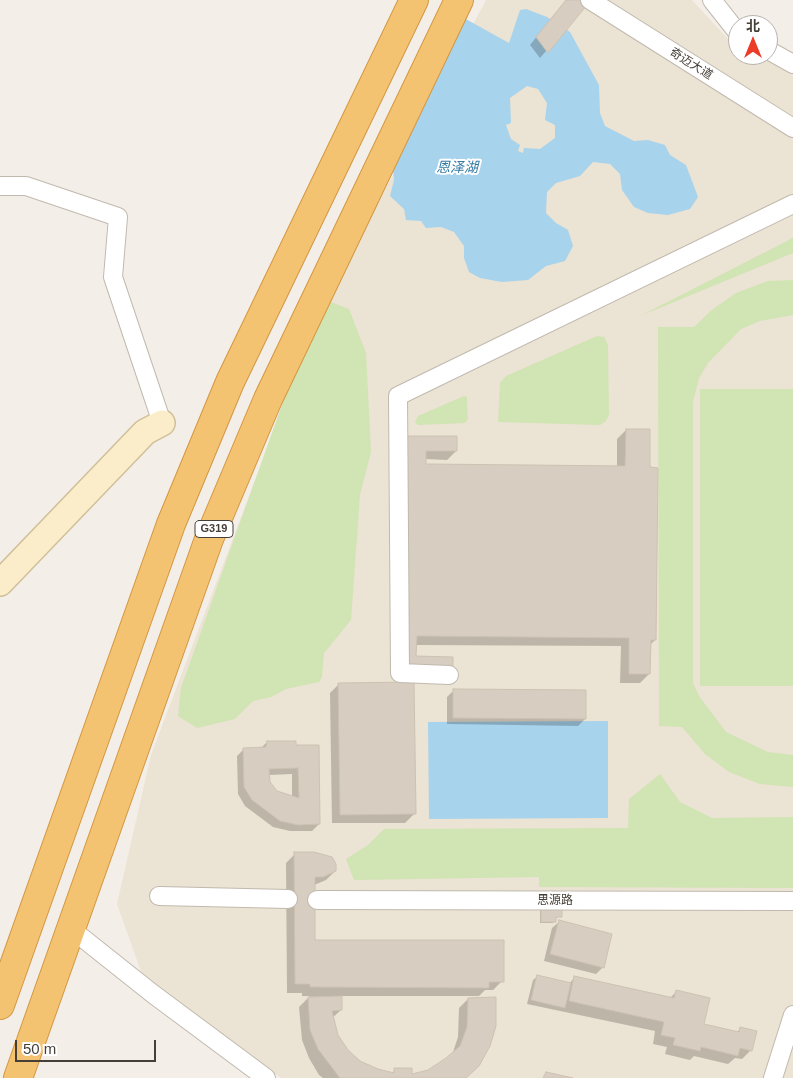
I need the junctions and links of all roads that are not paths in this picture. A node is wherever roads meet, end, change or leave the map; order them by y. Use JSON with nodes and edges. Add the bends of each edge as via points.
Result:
{"nodes":[{"id":1,"x":414,"y":0,"type":"edge"},
{"id":2,"x":459,"y":0,"type":"edge"},
{"id":3,"x":590,"y":0,"type":"edge"},
{"id":4,"x":712,"y":0,"type":"edge"},
{"id":5,"x":728,"y":20,"type":"edge"},
{"id":6,"x":778,"y":56,"type":"edge"},
{"id":7,"x":793,"y":64,"type":"edge"},
{"id":8,"x":793,"y":128,"type":"edge"},
{"id":9,"x":0,"y":186,"type":"edge"},
{"id":10,"x":793,"y":204,"type":"edge"},
{"id":11,"x":162,"y":423,"type":"joint"},
{"id":12,"x":0,"y":583,"type":"edge"},
{"id":13,"x":449,"y":675,"type":"dead end"},
{"id":14,"x":159,"y":896,"type":"dead end"},
{"id":15,"x":288,"y":898,"type":"dead end"},
{"id":16,"x":317,"y":900,"type":"dead end"},
{"id":17,"x":793,"y":901,"type":"edge"},
{"id":18,"x":70,"y":928,"type":"junction"},
{"id":19,"x":0,"y":1005,"type":"edge"},
{"id":20,"x":793,"y":1015,"type":"edge"},
{"id":21,"x":260,"y":1076,"type":"edge"},
{"id":22,"x":18,"y":1078,"type":"edge"},
{"id":23,"x":773,"y":1078,"type":"edge"}],
"edges":[{"from":1,"to":19,"type":"highway","via":[[230,382],[171,524]]},
{"from":2,"to":18,"type":"highway","number":"G319","via":[[268,399],[209,539]]},
{"from":3,"to":8,"type":"street","name":"奇迈大道"},
{"from":4,"to":5,"type":"street"},
{"from":6,"to":7,"type":"street"},
{"from":9,"to":11,"type":"street","via":[[26,186],[118,217],[113,276]]},
{"from":10,"to":13,"type":"street","via":[[398,396],[400,673]]},
{"from":11,"to":12,"type":"street","via":[[145,432]]},
{"from":14,"to":15,"type":"street"},
{"from":16,"to":17,"type":"street","name":"思源路"},
{"from":18,"to":21,"type":"street"},
{"from":18,"to":22,"type":"highway","number":"G319"},
{"from":20,"to":23,"type":"street"}]}
